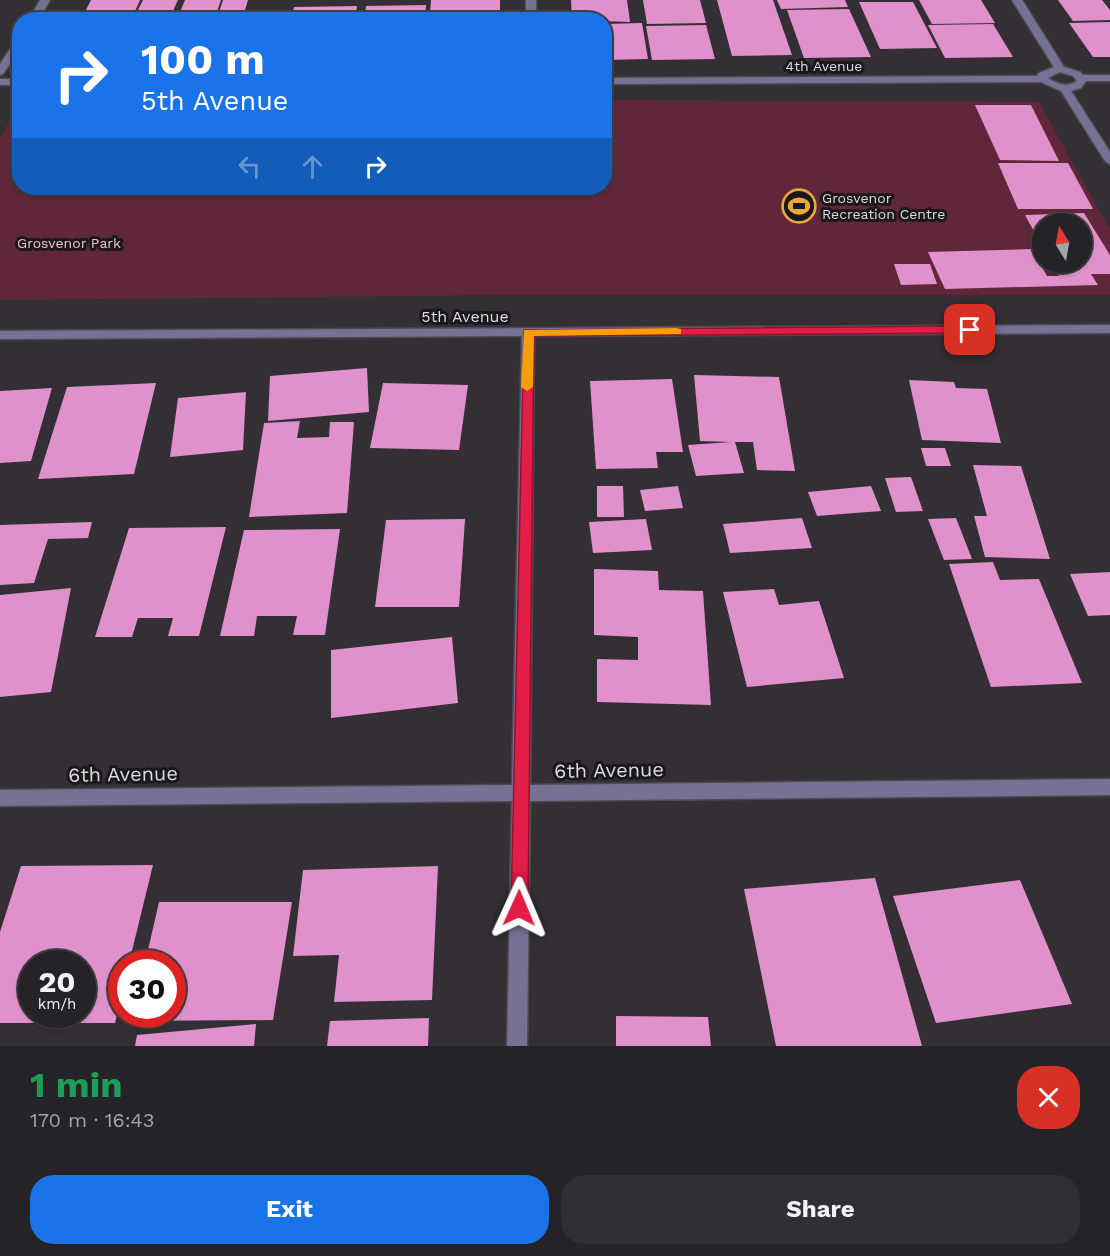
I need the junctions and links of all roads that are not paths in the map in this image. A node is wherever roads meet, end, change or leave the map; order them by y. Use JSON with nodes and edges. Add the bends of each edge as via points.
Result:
{"nodes":[{"id":1,"x":1017,"y":0,"type":"edge"},
{"id":2,"x":12,"y":53,"type":"edge"},
{"id":3,"x":1060,"y":69,"type":"junction"},
{"id":4,"x":0,"y":72,"type":"edge"},
{"id":5,"x":1082,"y":78,"type":"junction"},
{"id":6,"x":1110,"y":78,"type":"edge"},
{"id":7,"x":1043,"y":79,"type":"junction"},
{"id":8,"x":612,"y":81,"type":"edge"},
{"id":9,"x":1064,"y":88,"type":"junction"},
{"id":10,"x":1110,"y":161,"type":"edge"},
{"id":11,"x":1110,"y":329,"type":"edge"},
{"id":12,"x":528,"y":333,"type":"junction"},
{"id":13,"x":0,"y":335,"type":"edge"},
{"id":14,"x":1110,"y":787,"type":"edge"},
{"id":15,"x":522,"y":793,"type":"junction"},
{"id":16,"x":0,"y":798,"type":"edge"},
{"id":17,"x":517,"y":1046,"type":"edge"}],
"edges":[{"from":1,"to":3,"type":"street"},
{"from":2,"to":4,"type":"street"},
{"from":3,"to":5,"type":"street"},
{"from":3,"to":7,"type":"street","via":[[1045,72]]},
{"from":5,"to":6,"type":"street"},
{"from":5,"to":9,"type":"street","via":[[1079,86]]},
{"from":7,"to":8,"type":"street","name":"4th Avenue"},
{"from":7,"to":9,"type":"street"},
{"from":9,"to":10,"type":"street"},
{"from":11,"to":12,"type":"street","name":"5th Avenue"},
{"from":12,"to":13,"type":"street","name":"5th Avenue"},
{"from":12,"to":15,"type":"street"},
{"from":14,"to":15,"type":"street","name":"6th Avenue"},
{"from":15,"to":16,"type":"street","name":"6th Avenue"},
{"from":15,"to":17,"type":"street"}]}
